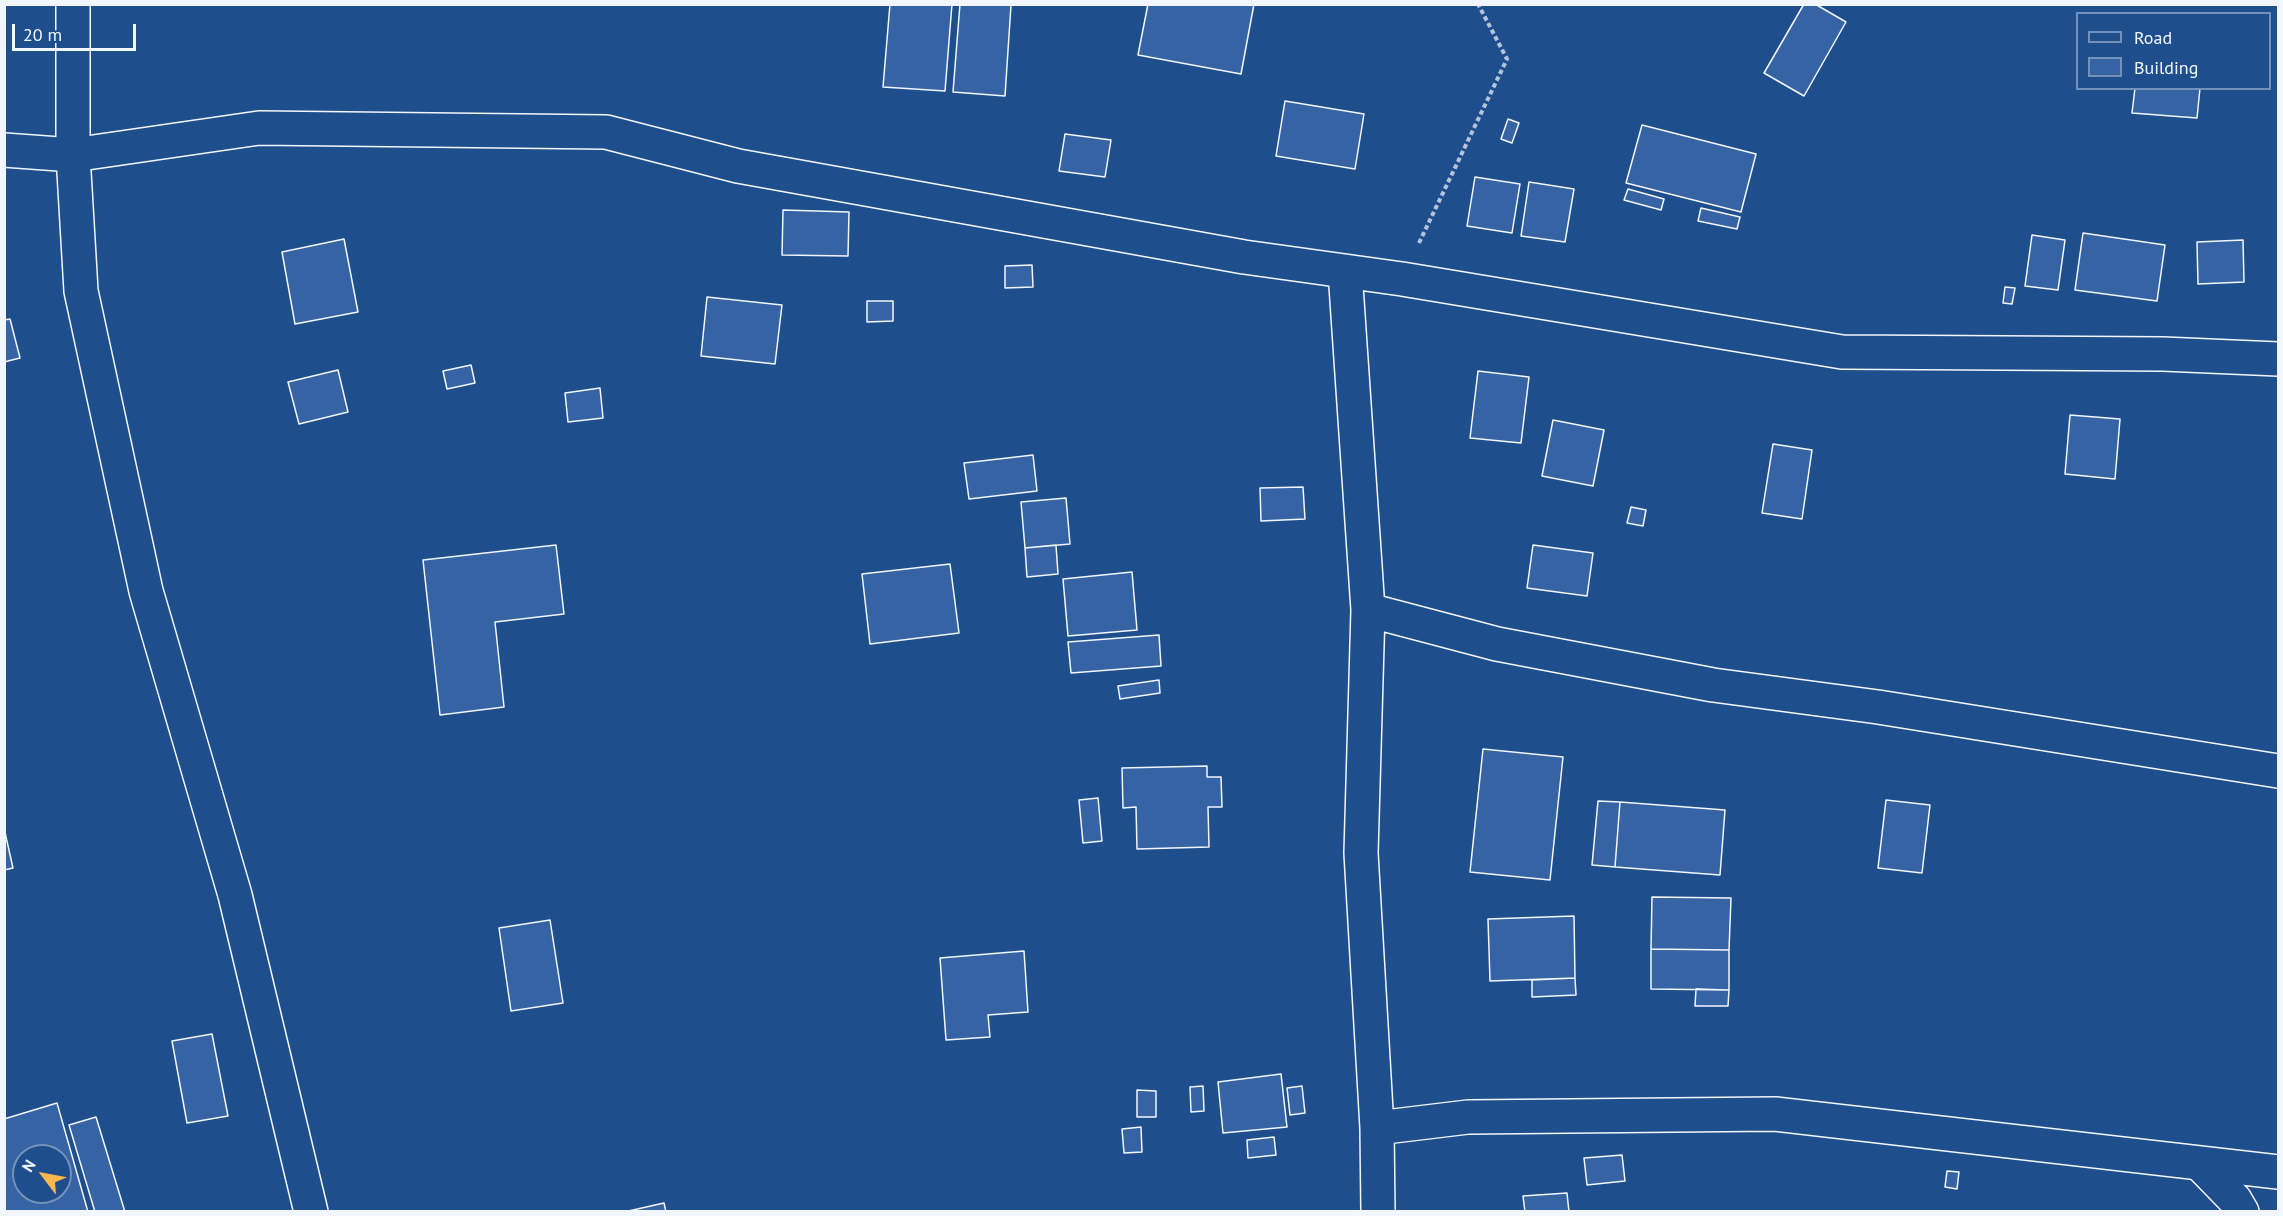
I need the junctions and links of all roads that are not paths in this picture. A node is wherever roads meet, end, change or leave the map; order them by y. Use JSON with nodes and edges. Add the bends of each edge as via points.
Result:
{"nodes":[{"id":1,"x":73,"y":4,"type":"edge"},
{"id":2,"x":4,"y":150,"type":"edge"},
{"id":3,"x":73,"y":155,"type":"junction"},
{"id":4,"x":1345,"y":271,"type":"junction"},
{"id":5,"x":2278,"y":359,"type":"edge"},
{"id":6,"x":1368,"y":610,"type":"junction"},
{"id":7,"x":2278,"y":771,"type":"edge"},
{"id":8,"x":1377,"y":1128,"type":"junction"},
{"id":9,"x":2200,"y":1164,"type":"junction"},
{"id":10,"x":2278,"y":1172,"type":"edge"},
{"id":11,"x":311,"y":1212,"type":"edge"},
{"id":12,"x":1378,"y":1212,"type":"edge"},
{"id":13,"x":2242,"y":1212,"type":"edge"}],
"edges":[{"from":1,"to":3,"type":"street"},
{"from":2,"to":3,"type":"street"},
{"from":3,"to":4,"type":"street","via":[[259,128],[606,132],[749,168],[1244,257]]},
{"from":3,"to":11,"type":"street","via":[[81,291],[146,591],[235,896]]},
{"from":4,"to":5,"type":"street","via":[[1842,352],[2163,354]]},
{"from":4,"to":6,"type":"street"},
{"from":6,"to":7,"type":"street","via":[[1497,644],[1713,685],[1878,707]]},
{"from":6,"to":8,"type":"street","via":[[1361,853]]},
{"from":8,"to":9,"type":"street","via":[[1468,1118],[1775,1114]]},
{"from":8,"to":12,"type":"street"},
{"from":9,"to":10,"type":"street"},
{"from":9,"to":13,"type":"street"}]}
